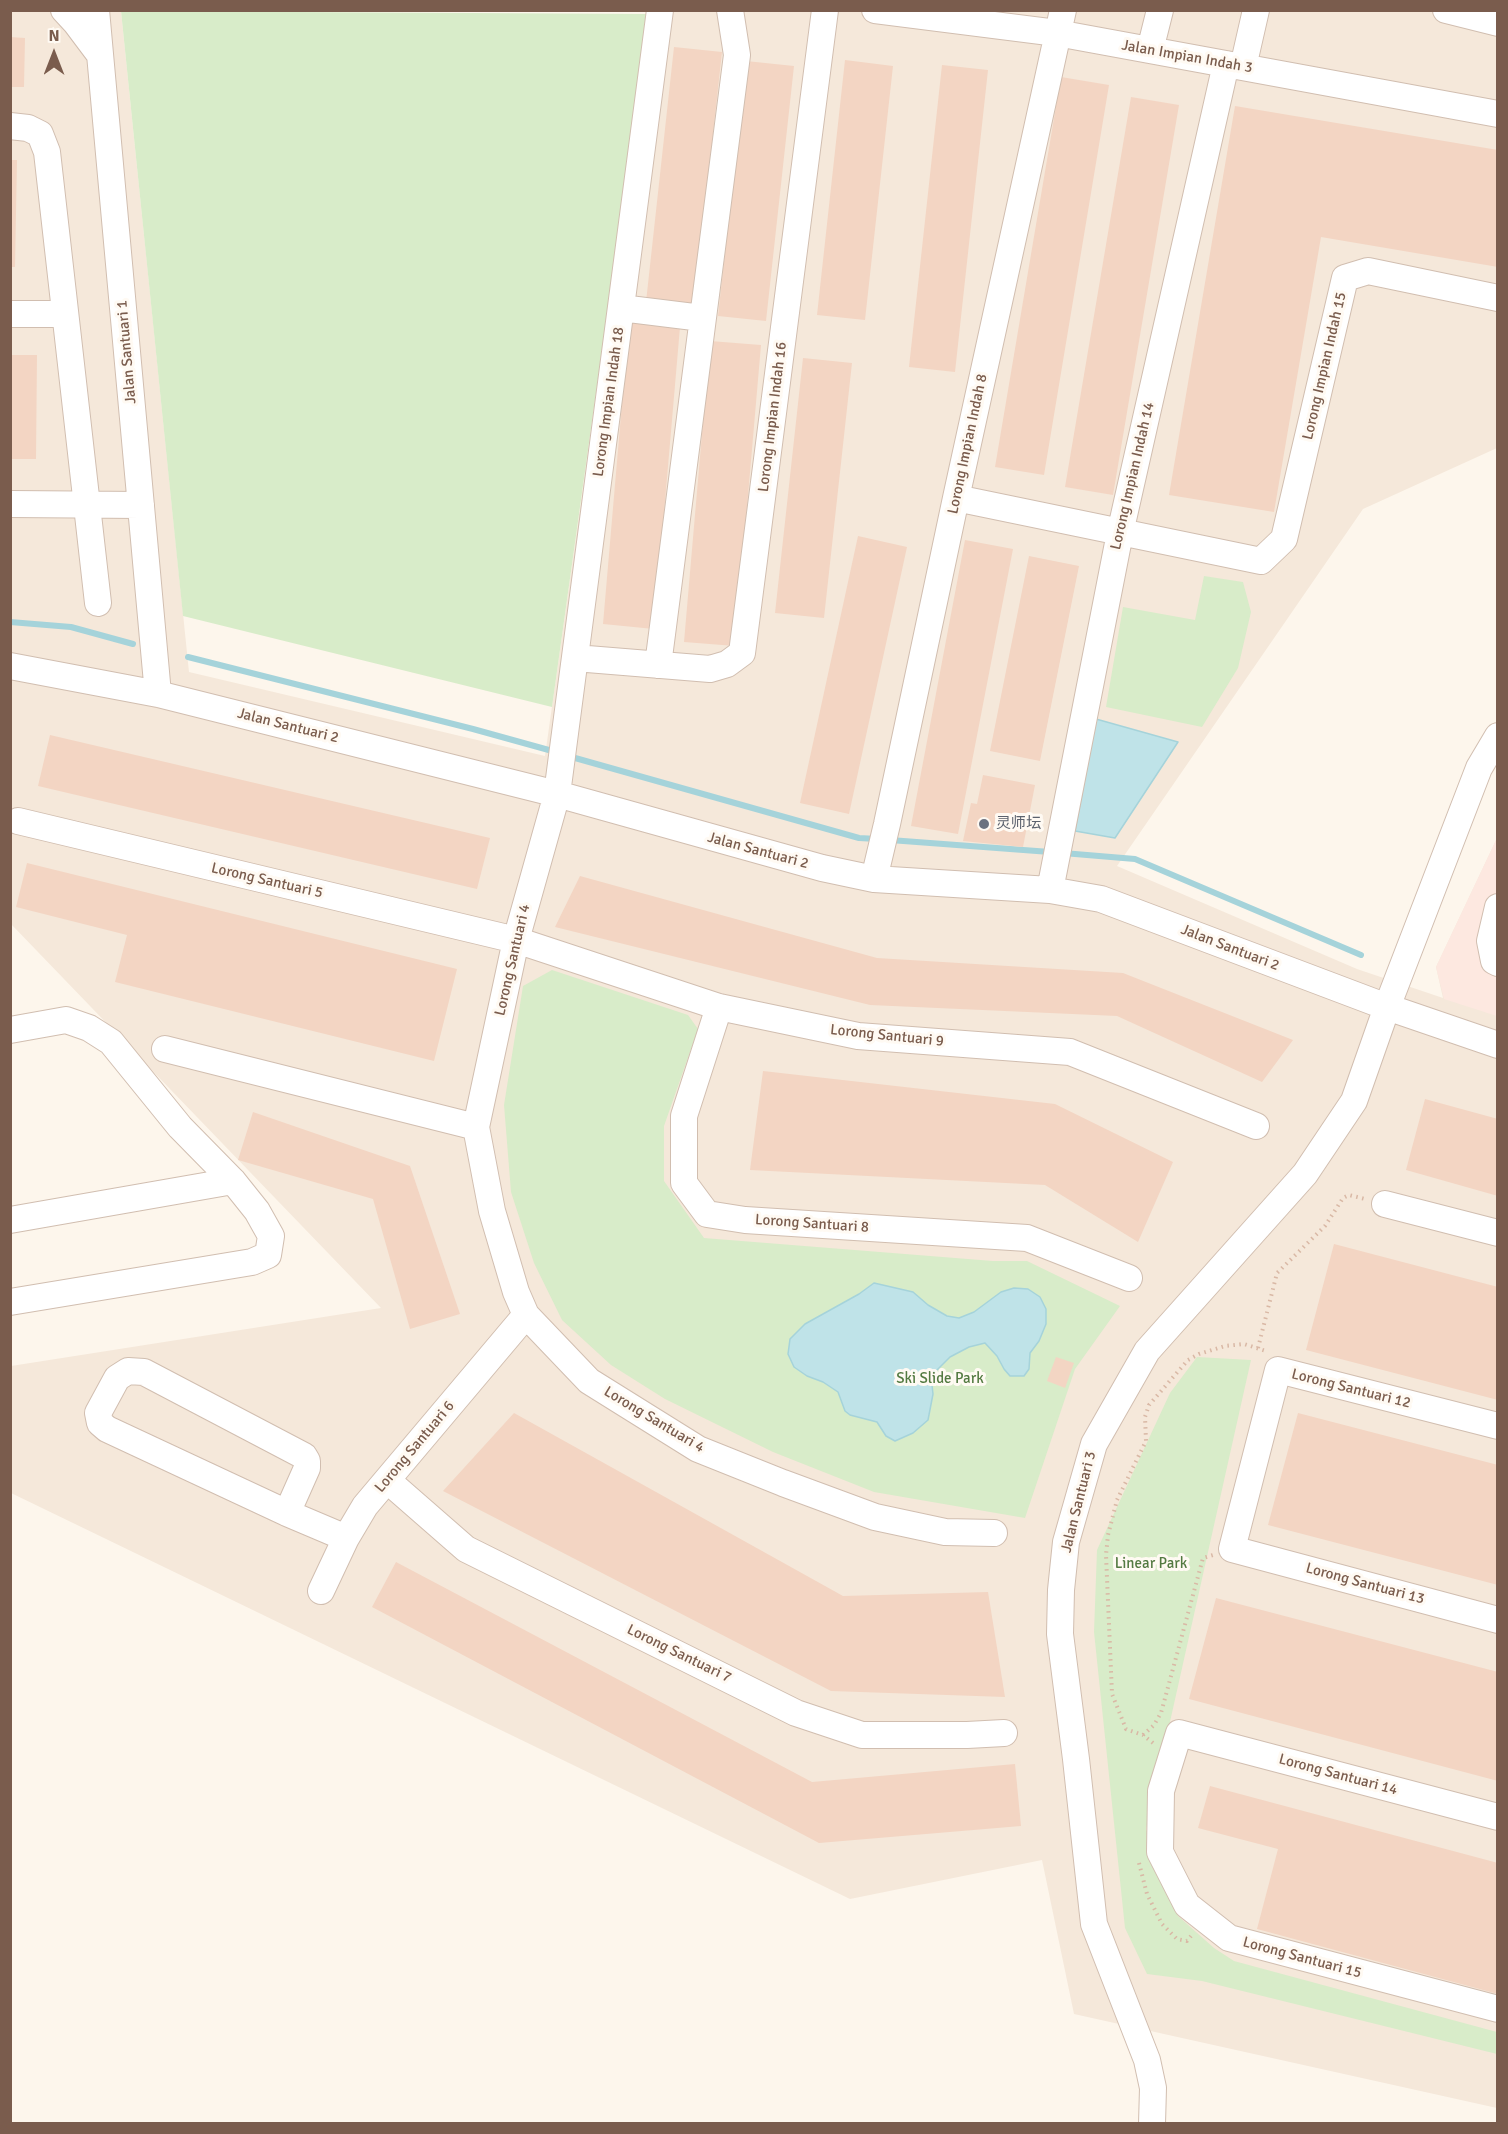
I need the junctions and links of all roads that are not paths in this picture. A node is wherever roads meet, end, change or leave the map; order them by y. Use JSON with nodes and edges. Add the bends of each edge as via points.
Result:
{"nodes":[{"id":1,"x":64,"y":10,"type":"edge"},
{"id":2,"x":96,"y":10,"type":"edge"},
{"id":3,"x":660,"y":10,"type":"edge"},
{"id":4,"x":730,"y":10,"type":"edge"},
{"id":5,"x":825,"y":10,"type":"edge"},
{"id":6,"x":875,"y":10,"type":"edge"},
{"id":7,"x":1160,"y":10,"type":"edge"},
{"id":8,"x":1256,"y":10,"type":"edge"},
{"id":9,"x":1446,"y":10,"type":"edge"},
{"id":10,"x":956,"y":15,"type":"edge"},
{"id":11,"x":1060,"y":22,"type":"edge"},
{"id":12,"x":1497,"y":23,"type":"edge"},
{"id":13,"x":1150,"y":50,"type":"junction"},
{"id":14,"x":100,"y":56,"type":"junction"},
{"id":15,"x":1234,"y":66,"type":"junction"},
{"id":16,"x":1497,"y":114,"type":"edge"},
{"id":17,"x":10,"y":126,"type":"edge"},
{"id":18,"x":1497,"y":298,"type":"edge"},
{"id":19,"x":621,"y":308,"type":"junction"},
{"id":20,"x":10,"y":314,"type":"edge"},
{"id":21,"x":65,"y":314,"type":"junction"},
{"id":22,"x":702,"y":318,"type":"junction"},
{"id":23,"x":956,"y":498,"type":"junction"},
{"id":24,"x":10,"y":504,"type":"edge"},
{"id":25,"x":87,"y":504,"type":"junction"},
{"id":26,"x":141,"y":505,"type":"junction"},
{"id":27,"x":1120,"y":533,"type":"junction"},
{"id":28,"x":98,"y":603,"type":"dead end"},
{"id":29,"x":575,"y":658,"type":"junction"},
{"id":30,"x":658,"y":665,"type":"junction"},
{"id":31,"x":10,"y":666,"type":"edge"},
{"id":32,"x":158,"y":694,"type":"junction"},
{"id":33,"x":1497,"y":736,"type":"edge"},
{"id":34,"x":1488,"y":768,"type":"edge"},
{"id":35,"x":505,"y":781,"type":"junction"},
{"id":36,"x":557,"y":794,"type":"junction"},
{"id":37,"x":607,"y":808,"type":"junction"},
{"id":38,"x":18,"y":822,"type":"dead end"},
{"id":39,"x":546,"y":832,"type":"junction"},
{"id":40,"x":876,"y":870,"type":"junction"},
{"id":41,"x":1052,"y":882,"type":"junction"},
{"id":42,"x":1497,"y":907,"type":"edge"},
{"id":43,"x":516,"y":940,"type":"junction"},
{"id":44,"x":1497,"y":963,"type":"edge"},
{"id":45,"x":719,"y":1007,"type":"junction"},
{"id":46,"x":1387,"y":1007,"type":"junction"},
{"id":47,"x":10,"y":1030,"type":"edge"},
{"id":48,"x":1497,"y":1045,"type":"edge"},
{"id":49,"x":165,"y":1049,"type":"dead end"},
{"id":50,"x":1256,"y":1126,"type":"dead end"},
{"id":51,"x":476,"y":1127,"type":"junction"},
{"id":52,"x":233,"y":1181,"type":"junction"},
{"id":53,"x":1385,"y":1204,"type":"road end"},
{"id":54,"x":10,"y":1221,"type":"edge"},
{"id":55,"x":1497,"y":1233,"type":"edge"},
{"id":56,"x":1129,"y":1278,"type":"dead end"},
{"id":57,"x":10,"y":1302,"type":"edge"},
{"id":58,"x":526,"y":1315,"type":"junction"},
{"id":59,"x":1497,"y":1426,"type":"edge"},
{"id":60,"x":387,"y":1480,"type":"junction"},
{"id":61,"x":287,"y":1513,"type":"junction"},
{"id":62,"x":994,"y":1533,"type":"dead end"},
{"id":63,"x":346,"y":1538,"type":"junction"},
{"id":64,"x":1232,"y":1549,"type":"joint"},
{"id":65,"x":321,"y":1591,"type":"dead end"},
{"id":66,"x":1497,"y":1620,"type":"edge"},
{"id":67,"x":1004,"y":1733,"type":"dead end"},
{"id":68,"x":1179,"y":1733,"type":"joint"},
{"id":69,"x":1497,"y":1817,"type":"edge"},
{"id":70,"x":1497,"y":2009,"type":"edge"},
{"id":71,"x":1152,"y":2124,"type":"edge"}],
"edges":[{"from":1,"to":14,"type":"street"},
{"from":2,"to":14,"type":"street","name":"Jalan Santuari 1"},
{"from":3,"to":19,"type":"street","name":"Lorong Impian Indah 18"},
{"from":4,"to":22,"type":"street","via":[[737,55]]},
{"from":5,"to":30,"type":"street","name":"Lorong Impian Indah 16","via":[[742,653],[727,664],[710,669]]},
{"from":6,"to":10,"type":"street","name":"Jalan Impian Indah 3"},
{"from":7,"to":13,"type":"street"},
{"from":8,"to":15,"type":"street","name":"Lorong Impian Indah 14"},
{"from":9,"to":12,"type":"street"},
{"from":10,"to":11,"type":"street","name":"Jalan Impian Indah 3"},
{"from":11,"to":13,"type":"street","name":"Jalan Impian Indah 3"},
{"from":11,"to":23,"type":"street","name":"Lorong Impian Indah 8"},
{"from":13,"to":15,"type":"street","name":"Jalan Impian Indah 3"},
{"from":14,"to":26,"type":"street","name":"Jalan Santuari 1"},
{"from":15,"to":16,"type":"street","name":"Jalan Impian Indah 3"},
{"from":15,"to":27,"type":"street","name":"Lorong Impian Indah 14"},
{"from":17,"to":21,"type":"street","via":[[40,134],[47,152]]},
{"from":18,"to":27,"type":"street","name":"Lorong Impian Indah 15","via":[[1368,271],[1345,279],[1284,539],[1261,561]]},
{"from":19,"to":22,"type":"street"},
{"from":19,"to":29,"type":"street","name":"Lorong Impian Indah 18"},
{"from":20,"to":21,"type":"street"},
{"from":21,"to":25,"type":"street"},
{"from":22,"to":30,"type":"street"},
{"from":23,"to":27,"type":"street"},
{"from":23,"to":40,"type":"street","name":"Lorong Impian Indah 8"},
{"from":24,"to":25,"type":"street"},
{"from":25,"to":26,"type":"street"},
{"from":25,"to":28,"type":"street"},
{"from":26,"to":32,"type":"street","name":"Jalan Santuari 1"},
{"from":27,"to":41,"type":"street","name":"Lorong Impian Indah 14"},
{"from":29,"to":30,"type":"street","name":"Lorong Impian Indah 16"},
{"from":29,"to":36,"type":"street","name":"Lorong Impian Indah 18"},
{"from":31,"to":32,"type":"street","name":"Jalan Santuari 2"},
{"from":32,"to":35,"type":"street","name":"Jalan Santuari 2"},
{"from":33,"to":34,"type":"street","name":"Jalan Santuari 3"},
{"from":34,"to":46,"type":"street","name":"Jalan Santuari 3"},
{"from":35,"to":36,"type":"street","name":"Jalan Santuari 2"},
{"from":35,"to":39,"type":"street","via":[[534,810]]},
{"from":36,"to":37,"type":"street","name":"Jalan Santuari 2"},
{"from":36,"to":39,"type":"street","name":"Lorong Santuari 4"},
{"from":37,"to":39,"type":"street","via":[[565,818]]},
{"from":37,"to":40,"type":"street","name":"Jalan Santuari 2","via":[[822,868]]},
{"from":38,"to":43,"type":"street","name":"Lorong Santuari 5"},
{"from":39,"to":43,"type":"street","name":"Lorong Santuari 4"},
{"from":40,"to":41,"type":"street","name":"Jalan Santuari 2"},
{"from":41,"to":46,"type":"street","name":"Jalan Santuari 2"},
{"from":42,"to":44,"type":"street","via":[[1490,941]]},
{"from":43,"to":45,"type":"street","name":"Lorong Santuari 9"},
{"from":43,"to":51,"type":"street","name":"Lorong Santuari 4"},
{"from":45,"to":50,"type":"street","name":"Lorong Santuari 9","via":[[858,1036],[1070,1052]]},
{"from":45,"to":56,"type":"street","name":"Lorong Santuari 8","via":[[684,1116],[684,1183],[707,1215],[1027,1238]]},
{"from":46,"to":48,"type":"street","name":"Jalan Santuari 2"},
{"from":46,"to":71,"type":"street","name":"Jalan Santuari 3","via":[[1354,1101],[1305,1174],[1147,1351],[1094,1444],[1066,1542],[1060,1634],[1094,1924],[1146,2060],[1153,2088]]},
{"from":47,"to":52,"type":"street","via":[[66,1020],[104,1037],[180,1127]]},
{"from":49,"to":51,"type":"street"},
{"from":51,"to":58,"type":"street","name":"Lorong Santuari 4","via":[[492,1211]]},
{"from":52,"to":54,"type":"street"},
{"from":52,"to":57,"type":"street","via":[[271,1236],[268,1255],[252,1262]]},
{"from":53,"to":55,"type":"street"},
{"from":58,"to":60,"type":"street","name":"Lorong Santuari 6"},
{"from":58,"to":62,"type":"street","name":"Lorong Santuari 4","via":[[590,1381],[698,1449],[875,1517],[945,1532]]},
{"from":59,"to":64,"type":"street","name":"Lorong Santuari 12","via":[[1278,1370]]},
{"from":60,"to":63,"type":"street","name":"Lorong Santuari 6"},
{"from":60,"to":67,"type":"street","name":"Lorong Santuari 7","via":[[466,1549],[796,1713],[862,1735]]},
{"from":61,"to":61,"type":"street","via":[[107,1429],[100,1423],[98,1413],[117,1378],[128,1371],[144,1372],[304,1456],[307,1468]]},
{"from":61,"to":63,"type":"street"},
{"from":63,"to":65,"type":"street","name":"Lorong Santuari 6"},
{"from":64,"to":66,"type":"street","name":"Lorong Santuari 13"},
{"from":68,"to":69,"type":"street","name":"Lorong Santuari 14"},
{"from":68,"to":70,"type":"street","name":"Lorong Santuari 15","via":[[1161,1791],[1160,1852],[1187,1905],[1229,1938]]}]}
